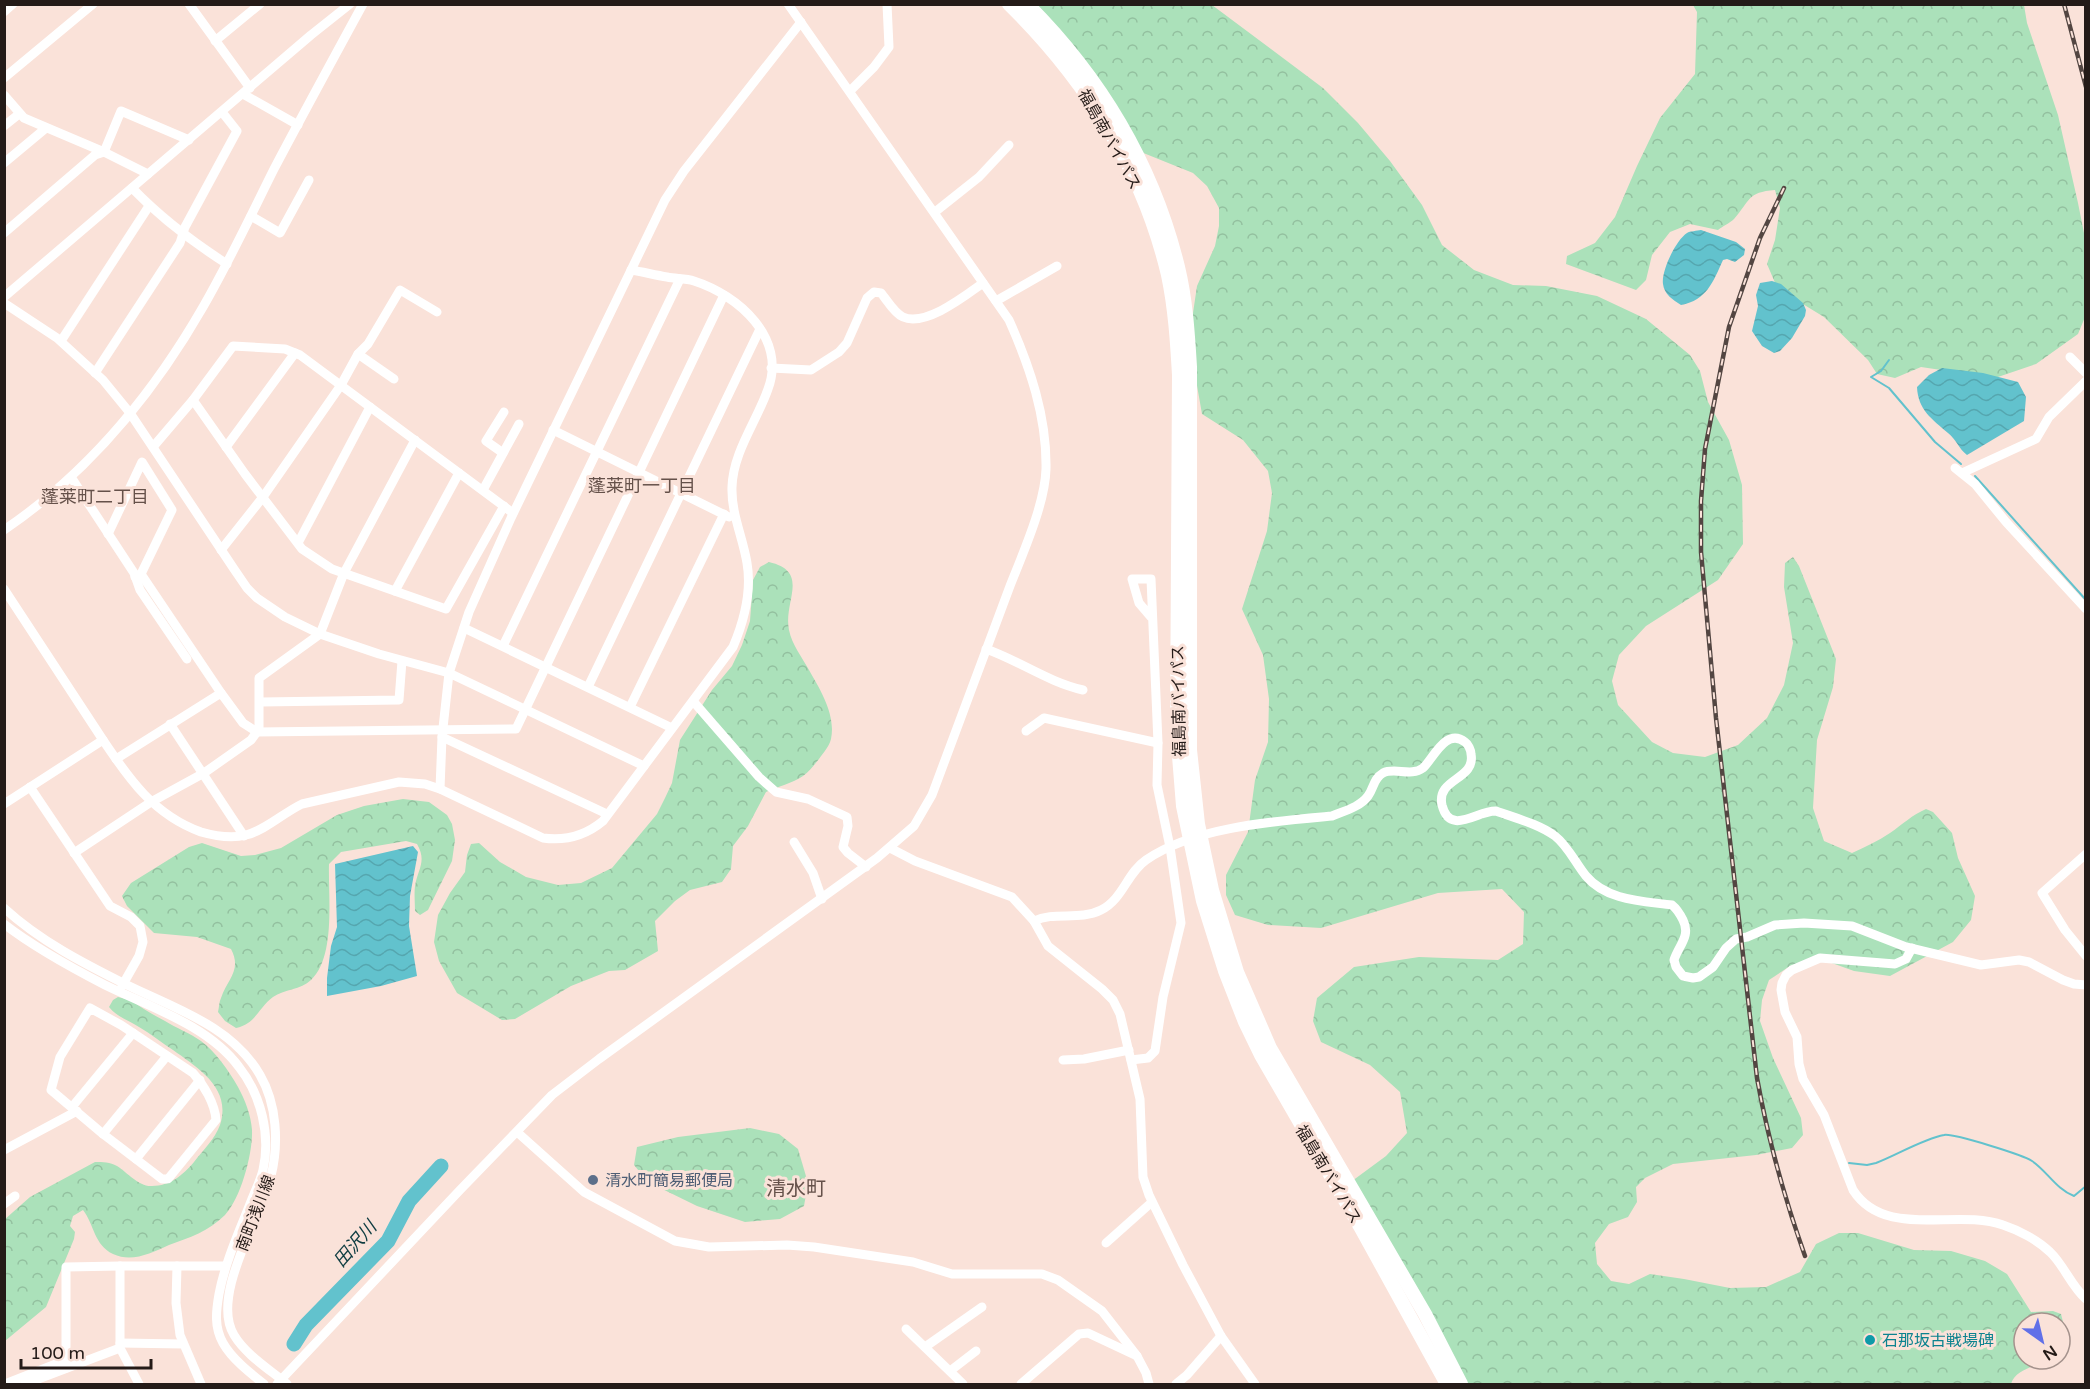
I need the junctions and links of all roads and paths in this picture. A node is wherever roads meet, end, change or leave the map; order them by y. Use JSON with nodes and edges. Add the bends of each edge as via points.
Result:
{"nodes":[{"id":1,"x":13,"y":4,"type":"edge"},
{"id":2,"x":93,"y":4,"type":"edge"},
{"id":3,"x":189,"y":4,"type":"edge"},
{"id":4,"x":260,"y":4,"type":"edge"},
{"id":5,"x":350,"y":4,"type":"edge"},
{"id":6,"x":363,"y":4,"type":"edge"},
{"id":7,"x":788,"y":4,"type":"edge"},
{"id":8,"x":887,"y":4,"type":"edge"},
{"id":9,"x":1010,"y":4,"type":"edge"},
{"id":10,"x":1027,"y":4,"type":"edge"},
{"id":11,"x":4,"y":12,"type":"edge"},
{"id":12,"x":801,"y":22,"type":"junction"},
{"id":13,"x":215,"y":41,"type":"junction"},
{"id":14,"x":4,"y":78,"type":"edge"},
{"id":15,"x":247,"y":91,"type":"junction"},
{"id":16,"x":850,"y":91,"type":"junction"},
{"id":17,"x":4,"y":95,"type":"edge"},
{"id":18,"x":222,"y":112,"type":"junction"},
{"id":19,"x":19,"y":114,"type":"junction"},
{"id":20,"x":298,"y":125,"type":"junction"},
{"id":21,"x":4,"y":126,"type":"edge"},
{"id":22,"x":46,"y":128,"type":"junction"},
{"id":23,"x":189,"y":140,"type":"junction"},
{"id":24,"x":1009,"y":145,"type":"dead end"},
{"id":25,"x":104,"y":152,"type":"junction"},
{"id":26,"x":4,"y":163,"type":"edge"},
{"id":27,"x":148,"y":174,"type":"junction"},
{"id":28,"x":309,"y":180,"type":"dead end"},
{"id":29,"x":132,"y":188,"type":"junction"},
{"id":30,"x":149,"y":206,"type":"junction"},
{"id":31,"x":934,"y":212,"type":"junction"},
{"id":32,"x":251,"y":216,"type":"junction"},
{"id":33,"x":4,"y":233,"type":"edge"},
{"id":34,"x":182,"y":234,"type":"junction"},
{"id":35,"x":227,"y":264,"type":"junction"},
{"id":36,"x":1057,"y":266,"type":"dead end"},
{"id":37,"x":631,"y":270,"type":"junction"},
{"id":38,"x":680,"y":279,"type":"junction"},
{"id":39,"x":983,"y":283,"type":"junction"},
{"id":40,"x":724,"y":295,"type":"junction"},
{"id":41,"x":4,"y":297,"type":"edge"},
{"id":42,"x":996,"y":302,"type":"junction"},
{"id":43,"x":4,"y":303,"type":"edge"},
{"id":44,"x":437,"y":312,"type":"dead end"},
{"id":45,"x":760,"y":329,"type":"junction"},
{"id":46,"x":61,"y":341,"type":"junction"},
{"id":47,"x":295,"y":353,"type":"junction"},
{"id":48,"x":358,"y":354,"type":"junction"},
{"id":49,"x":2070,"y":357,"type":"dead end"},
{"id":50,"x":771,"y":368,"type":"junction"},
{"id":51,"x":95,"y":373,"type":"junction"},
{"id":52,"x":2085,"y":373,"type":"edge"},
{"id":53,"x":394,"y":379,"type":"dead end"},
{"id":54,"x":2085,"y":381,"type":"edge"},
{"id":55,"x":341,"y":386,"type":"junction"},
{"id":56,"x":193,"y":400,"type":"junction"},
{"id":57,"x":370,"y":407,"type":"junction"},
{"id":58,"x":504,"y":412,"type":"dead end"},
{"id":59,"x":130,"y":413,"type":"junction"},
{"id":60,"x":519,"y":424,"type":"dead end"},
{"id":61,"x":553,"y":430,"type":"junction"},
{"id":62,"x":415,"y":440,"type":"junction"},
{"id":63,"x":153,"y":447,"type":"junction"},
{"id":64,"x":226,"y":447,"type":"junction"},
{"id":65,"x":597,"y":451,"type":"junction"},
{"id":66,"x":503,"y":453,"type":"junction"},
{"id":67,"x":639,"y":472,"type":"junction"},
{"id":68,"x":459,"y":473,"type":"junction"},
{"id":69,"x":71,"y":477,"type":"junction"},
{"id":70,"x":483,"y":490,"type":"junction"},
{"id":71,"x":681,"y":493,"type":"junction"},
{"id":72,"x":263,"y":497,"type":"junction"},
{"id":73,"x":504,"y":506,"type":"junction"},
{"id":74,"x":513,"y":513,"type":"junction"},
{"id":75,"x":724,"y":514,"type":"junction"},
{"id":76,"x":736,"y":520,"type":"junction"},
{"id":77,"x":4,"y":530,"type":"edge"},
{"id":78,"x":108,"y":534,"type":"junction"},
{"id":79,"x":298,"y":543,"type":"junction"},
{"id":80,"x":221,"y":550,"type":"junction"},
{"id":81,"x":344,"y":573,"type":"junction"},
{"id":82,"x":138,"y":576,"type":"junction"},
{"id":83,"x":4,"y":589,"type":"edge"},
{"id":84,"x":395,"y":591,"type":"junction"},
{"id":85,"x":2085,"y":609,"type":"edge"},
{"id":86,"x":1151,"y":617,"type":"dead end"},
{"id":87,"x":464,"y":628,"type":"junction"},
{"id":88,"x":320,"y":634,"type":"junction"},
{"id":89,"x":503,"y":646,"type":"junction"},
{"id":90,"x":986,"y":648,"type":"junction"},
{"id":91,"x":187,"y":659,"type":"dead end"},
{"id":92,"x":402,"y":661,"type":"junction"},
{"id":93,"x":545,"y":667,"type":"junction"},
{"id":94,"x":448,"y":673,"type":"junction"},
{"id":95,"x":588,"y":687,"type":"junction"},
{"id":96,"x":1083,"y":690,"type":"dead end"},
{"id":97,"x":221,"y":693,"type":"junction"},
{"id":98,"x":693,"y":701,"type":"junction"},
{"id":99,"x":261,"y":702,"type":"junction"},
{"id":100,"x":630,"y":707,"type":"junction"},
{"id":101,"x":526,"y":710,"type":"junction"},
{"id":102,"x":171,"y":724,"type":"junction"},
{"id":103,"x":672,"y":728,"type":"junction"},
{"id":104,"x":1026,"y":731,"type":"dead end"},
{"id":105,"x":257,"y":732,"type":"junction"},
{"id":106,"x":443,"y":734,"type":"junction"},
{"id":107,"x":103,"y":740,"type":"junction"},
{"id":108,"x":1158,"y":743,"type":"junction"},
{"id":109,"x":116,"y":759,"type":"junction"},
{"id":110,"x":644,"y":766,"type":"junction"},
{"id":111,"x":204,"y":773,"type":"junction"},
{"id":112,"x":30,"y":787,"type":"junction"},
{"id":113,"x":440,"y":789,"type":"junction"},
{"id":114,"x":151,"y":802,"type":"junction"},
{"id":115,"x":4,"y":804,"type":"edge"},
{"id":116,"x":607,"y":814,"type":"junction"},
{"id":117,"x":1192,"y":826,"type":"junction"},
{"id":118,"x":244,"y":836,"type":"junction"},
{"id":119,"x":794,"y":842,"type":"dead end"},
{"id":120,"x":1170,"y":847,"type":"junction"},
{"id":121,"x":890,"y":848,"type":"junction"},
{"id":122,"x":1198,"y":852,"type":"junction"},
{"id":123,"x":74,"y":853,"type":"junction"},
{"id":124,"x":2085,"y":854,"type":"edge"},
{"id":125,"x":866,"y":867,"type":"junction"},
{"id":126,"x":822,"y":899,"type":"junction"},
{"id":127,"x":4,"y":908,"type":"edge"},
{"id":128,"x":1034,"y":921,"type":"junction"},
{"id":129,"x":4,"y":924,"type":"edge"},
{"id":130,"x":1912,"y":948,"type":"junction"},
{"id":131,"x":2085,"y":956,"type":"edge"},
{"id":132,"x":2085,"y":985,"type":"edge"},
{"id":133,"x":122,"y":987,"type":"junction"},
{"id":134,"x":134,"y":1033,"type":"junction"},
{"id":135,"x":1130,"y":1055,"type":"junction"},
{"id":136,"x":167,"y":1056,"type":"junction"},
{"id":137,"x":1064,"y":1060,"type":"dead end"},
{"id":138,"x":200,"y":1080,"type":"junction"},
{"id":139,"x":74,"y":1109,"type":"junction"},
{"id":140,"x":517,"y":1132,"type":"junction"},
{"id":141,"x":104,"y":1134,"type":"junction"},
{"id":142,"x":5,"y":1150,"type":"edge"},
{"id":143,"x":136,"y":1159,"type":"junction"},
{"id":144,"x":15,"y":1196,"type":"dead end"},
{"id":145,"x":1152,"y":1202,"type":"junction"},
{"id":146,"x":4,"y":1204,"type":"edge"},
{"id":147,"x":1106,"y":1243,"type":"dead end"},
{"id":148,"x":120,"y":1266,"type":"junction"},
{"id":149,"x":177,"y":1266,"type":"junction"},
{"id":150,"x":225,"y":1266,"type":"junction"},
{"id":151,"x":2085,"y":1299,"type":"edge"},
{"id":152,"x":982,"y":1307,"type":"dead end"},
{"id":153,"x":906,"y":1329,"type":"dead end"},
{"id":154,"x":1221,"y":1336,"type":"junction"},
{"id":155,"x":183,"y":1344,"type":"junction"},
{"id":156,"x":120,"y":1345,"type":"junction"},
{"id":157,"x":925,"y":1347,"type":"junction"},
{"id":158,"x":976,"y":1351,"type":"dead end"},
{"id":159,"x":1137,"y":1356,"type":"junction"},
{"id":160,"x":66,"y":1364,"type":"junction"},
{"id":161,"x":950,"y":1371,"type":"junction"},
{"id":162,"x":281,"y":1383,"type":"edge"},
{"id":163,"x":5,"y":1384,"type":"edge"},
{"id":164,"x":25,"y":1384,"type":"edge"},
{"id":165,"x":139,"y":1384,"type":"edge"},
{"id":166,"x":201,"y":1384,"type":"edge"},
{"id":167,"x":264,"y":1384,"type":"edge"},
{"id":168,"x":963,"y":1384,"type":"edge"},
{"id":169,"x":1021,"y":1384,"type":"edge"},
{"id":170,"x":1149,"y":1384,"type":"edge"},
{"id":171,"x":1176,"y":1384,"type":"edge"},
{"id":172,"x":1255,"y":1384,"type":"edge"},
{"id":173,"x":1447,"y":1384,"type":"edge"},
{"id":174,"x":1461,"y":1384,"type":"edge"}],
"edges":[{"from":1,"to":11,"type":"street"},
{"from":2,"to":14,"type":"street"},
{"from":3,"to":13,"type":"street"},
{"from":4,"to":13,"type":"street"},
{"from":5,"to":15,"type":"street"},
{"from":6,"to":20,"type":"street"},
{"from":7,"to":12,"type":"street"},
{"from":8,"to":16,"type":"street","via":[[889,47]]},
{"from":9,"to":117,"type":"highway","name":"福島南バイパス","via":[[1064,62],[1107,126],[1136,181],[1155,228],[1168,276],[1179,375],[1177,731],[1180,782]]},
{"from":10,"to":117,"type":"highway","name":"福島南バイパス","via":[[1074,55],[1127,135],[1165,221],[1178,269],[1190,367]]},
{"from":12,"to":16,"type":"street"},
{"from":12,"to":37,"type":"street","via":[[684,171]]},
{"from":13,"to":15,"type":"street"},
{"from":15,"to":18,"type":"street"},
{"from":15,"to":20,"type":"street"},
{"from":16,"to":31,"type":"street"},
{"from":17,"to":19,"type":"street"},
{"from":18,"to":23,"type":"street"},
{"from":18,"to":34,"type":"street","via":[[237,131]]},
{"from":19,"to":21,"type":"street"},
{"from":19,"to":22,"type":"street"},
{"from":20,"to":32,"type":"street"},
{"from":22,"to":25,"type":"street"},
{"from":22,"to":26,"type":"street"},
{"from":23,"to":25,"type":"street","via":[[121,111]]},
{"from":23,"to":27,"type":"street"},
{"from":24,"to":31,"type":"street","via":[[979,177]]},
{"from":25,"to":27,"type":"street"},
{"from":25,"to":33,"type":"street"},
{"from":27,"to":29,"type":"street"},
{"from":28,"to":32,"type":"street","via":[[280,233]]},
{"from":29,"to":30,"type":"street"},
{"from":29,"to":41,"type":"street"},
{"from":30,"to":34,"type":"street"},
{"from":30,"to":46,"type":"street"},
{"from":31,"to":39,"type":"street"},
{"from":32,"to":35,"type":"street"},
{"from":34,"to":35,"type":"street"},
{"from":34,"to":51,"type":"street","via":[[180,243]]},
{"from":35,"to":59,"type":"street","via":[[179,346]]},
{"from":36,"to":42,"type":"street"},
{"from":37,"to":38,"type":"street"},
{"from":37,"to":61,"type":"street"},
{"from":38,"to":40,"type":"street","via":[[692,280]]},
{"from":38,"to":65,"type":"street"},
{"from":39,"to":42,"type":"street"},
{"from":39,"to":50,"type":"street","via":[[932,315],[910,318],[902,317],[881,293],[874,292],[867,298],[839,352],[811,370]]},
{"from":40,"to":45,"type":"street","via":[[750,315]]},
{"from":40,"to":67,"type":"street"},
{"from":42,"to":90,"type":"street","via":[[1009,320],[1031,373],[1046,468],[1041,500]]},
{"from":43,"to":46,"type":"street"},
{"from":44,"to":48,"type":"street","via":[[400,290]]},
{"from":45,"to":50,"type":"street","via":[[769,349]]},
{"from":45,"to":71,"type":"street"},
{"from":46,"to":51,"type":"street"},
{"from":47,"to":55,"type":"street"},
{"from":47,"to":56,"type":"street","via":[[233,346]]},
{"from":47,"to":64,"type":"street"},
{"from":48,"to":53,"type":"street"},
{"from":48,"to":55,"type":"street"},
{"from":49,"to":52,"type":"street"},
{"from":50,"to":76,"type":"street","via":[[769,387],[736,464],[732,486]]},
{"from":51,"to":59,"type":"street"},
{"from":54,"to":85,"type":"street","via":[[2049,417],[2036,439],[1958,470],[1975,484]]},
{"from":55,"to":57,"type":"street"},
{"from":55,"to":72,"type":"street"},
{"from":56,"to":63,"type":"street"},
{"from":56,"to":64,"type":"street"},
{"from":57,"to":62,"type":"street"},
{"from":57,"to":79,"type":"street"},
{"from":58,"to":66,"type":"street","via":[[486,441]]},
{"from":59,"to":63,"type":"street"},
{"from":59,"to":69,"type":"street"},
{"from":60,"to":66,"type":"street"},
{"from":61,"to":65,"type":"street"},
{"from":61,"to":74,"type":"street"},
{"from":62,"to":68,"type":"street"},
{"from":62,"to":81,"type":"street"},
{"from":63,"to":80,"type":"street"},
{"from":64,"to":72,"type":"street"},
{"from":65,"to":67,"type":"street"},
{"from":65,"to":89,"type":"street"},
{"from":66,"to":70,"type":"street"},
{"from":67,"to":71,"type":"street"},
{"from":67,"to":93,"type":"street"},
{"from":68,"to":70,"type":"street"},
{"from":68,"to":84,"type":"street"},
{"from":69,"to":77,"type":"street"},
{"from":69,"to":78,"type":"street"},
{"from":70,"to":73,"type":"street"},
{"from":71,"to":75,"type":"street"},
{"from":71,"to":95,"type":"street"},
{"from":72,"to":79,"type":"street"},
{"from":72,"to":80,"type":"street"},
{"from":73,"to":74,"type":"street"},
{"from":73,"to":84,"type":"street","via":[[446,609]]},
{"from":74,"to":87,"type":"street"},
{"from":75,"to":76,"type":"street"},
{"from":75,"to":100,"type":"street"},
{"from":76,"to":98,"type":"street","via":[[748,564],[744,617],[733,647]]},
{"from":78,"to":82,"type":"street"},
{"from":78,"to":82,"type":"street","via":[[142,462],[172,510]]},
{"from":79,"to":81,"type":"street","via":[[314,558]]},
{"from":80,"to":88,"type":"street","via":[[257,598]]},
{"from":81,"to":84,"type":"street"},
{"from":81,"to":88,"type":"street"},
{"from":82,"to":91,"type":"street","via":[[140,590]]},
{"from":82,"to":97,"type":"street"},
{"from":83,"to":107,"type":"street"},
{"from":86,"to":108,"type":"street"},
{"from":87,"to":89,"type":"street"},
{"from":87,"to":94,"type":"street"},
{"from":88,"to":92,"type":"street"},
{"from":88,"to":99,"type":"street","via":[[260,678]]},
{"from":89,"to":93,"type":"street"},
{"from":90,"to":96,"type":"street","via":[[1051,681]]},
{"from":90,"to":121,"type":"street","via":[[932,795],[914,826]]},
{"from":92,"to":94,"type":"street"},
{"from":92,"to":99,"type":"street","via":[[399,700]]},
{"from":93,"to":95,"type":"street"},
{"from":93,"to":101,"type":"street"},
{"from":94,"to":101,"type":"street"},
{"from":94,"to":106,"type":"street"},
{"from":95,"to":100,"type":"street"},
{"from":97,"to":102,"type":"street"},
{"from":97,"to":105,"type":"street","via":[[243,723]]},
{"from":98,"to":103,"type":"street"},
{"from":98,"to":125,"type":"street","via":[[776,792],[808,799],[844,814],[848,826],[843,847]]},
{"from":99,"to":105,"type":"street"},
{"from":100,"to":103,"type":"street"},
{"from":101,"to":106,"type":"street","via":[[516,729]]},
{"from":101,"to":110,"type":"street"},
{"from":102,"to":109,"type":"street"},
{"from":102,"to":111,"type":"street"},
{"from":103,"to":110,"type":"street"},
{"from":104,"to":108,"type":"street","via":[[1044,718]]},
{"from":105,"to":106,"type":"street"},
{"from":105,"to":111,"type":"street"},
{"from":106,"to":113,"type":"street"},
{"from":106,"to":116,"type":"street"},
{"from":107,"to":109,"type":"street"},
{"from":107,"to":112,"type":"street"},
{"from":108,"to":120,"type":"street","via":[[1158,793]]},
{"from":109,"to":114,"type":"street"},
{"from":110,"to":116,"type":"street"},
{"from":111,"to":114,"type":"street"},
{"from":111,"to":118,"type":"street"},
{"from":112,"to":115,"type":"street"},
{"from":112,"to":123,"type":"street"},
{"from":113,"to":116,"type":"street","via":[[543,838],[557,840],[581,834]]},
{"from":113,"to":118,"type":"street","via":[[399,782],[334,796],[295,807]]},
{"from":114,"to":118,"type":"street","via":[[170,818],[193,829],[225,837]]},
{"from":114,"to":123,"type":"street"},
{"from":117,"to":122,"type":"highway","name":"福島南バイパス"},
{"from":119,"to":126,"type":"street","via":[[813,873]]},
{"from":120,"to":128,"type":"street","via":[[1141,863],[1122,892],[1104,909],[1089,915]]},
{"from":120,"to":130,"type":"street","via":[[1238,828],[1332,816],[1361,803],[1385,772],[1421,770],[1438,748],[1450,739],[1458,739],[1465,741],[1472,757],[1470,767],[1447,784],[1442,794],[1446,813],[1462,822],[1488,810],[1496,811],[1546,830],[1557,838],[1588,879],[1609,893],[1672,904],[1686,927],[1687,934],[1674,960],[1683,976],[1693,978],[1707,973],[1736,939],[1775,925],[1852,926]]},
{"from":120,"to":135,"type":"street","via":[[1181,923],[1155,1051],[1148,1058]]},
{"from":121,"to":125,"type":"street"},
{"from":121,"to":128,"type":"street","via":[[1007,894]]},
{"from":122,"to":173,"type":"highway","name":"福島南バイパス","via":[[1216,946],[1245,1023]]},
{"from":122,"to":174,"type":"highway","name":"福島南バイパス","via":[[1237,972],[1270,1048],[1420,1305]]},
{"from":123,"to":133,"type":"street","via":[[110,906],[140,926],[143,942],[139,956]]},
{"from":124,"to":131,"type":"street","via":[[2042,893]]},
{"from":125,"to":126,"type":"street"},
{"from":126,"to":140,"type":"street","via":[[599,1059],[552,1095]]},
{"from":127,"to":133,"type":"street","name":"南町浅川線","via":[[48,944]]},
{"from":128,"to":135,"type":"street","via":[[1048,946],[1113,1000]]},
{"from":129,"to":133,"type":"street","name":"南町浅川線","via":[[45,952]]},
{"from":130,"to":132,"type":"street","via":[[1981,965],[2029,962],[2063,980]]},
{"from":130,"to":151,"type":"street","via":[[1906,959],[1894,964],[1820,958],[1792,970],[1782,983],[1785,1012],[1797,1037],[1803,1079],[1824,1115],[1853,1190],[1860,1200],[1887,1215],[2001,1224],[2050,1252]]},
{"from":133,"to":150,"type":"street","name":"南町浅川線","via":[[223,1048],[240,1068],[259,1105],[264,1127],[263,1171]]},
{"from":133,"to":162,"type":"street","name":"南町浅川線","via":[[213,1026],[247,1057],[270,1098],[275,1155],[271,1178],[236,1263],[226,1313],[234,1335]]},
{"from":134,"to":136,"type":"street"},
{"from":134,"to":139,"type":"street"},
{"from":134,"to":139,"type":"street","via":[[90,1008],[60,1058],[51,1090]]},
{"from":135,"to":137,"type":"street"},
{"from":135,"to":145,"type":"street","via":[[1140,1099],[1141,1168]]},
{"from":136,"to":138,"type":"street"},
{"from":136,"to":141,"type":"street"},
{"from":138,"to":143,"type":"street"},
{"from":138,"to":143,"type":"street","via":[[216,1120],[168,1179],[162,1179]]},
{"from":139,"to":141,"type":"street"},
{"from":139,"to":142,"type":"street"},
{"from":140,"to":159,"type":"street","via":[[584,1192],[675,1241],[709,1247],[787,1245],[856,1252],[913,1262],[952,1275],[1042,1274],[1058,1280],[1102,1311]]},
{"from":140,"to":162,"type":"street"},
{"from":141,"to":143,"type":"street"},
{"from":144,"to":146,"type":"street"},
{"from":145,"to":147,"type":"street"},
{"from":145,"to":154,"type":"street"},
{"from":148,"to":149,"type":"street"},
{"from":148,"to":156,"type":"street"},
{"from":148,"to":160,"type":"street","via":[[66,1267]]},
{"from":149,"to":150,"type":"street"},
{"from":149,"to":155,"type":"street","via":[[177,1320]]},
{"from":150,"to":167,"type":"street","name":"南町浅川線","via":[[215,1312],[217,1326],[236,1359]]},
{"from":152,"to":157,"type":"street"},
{"from":153,"to":157,"type":"street"},
{"from":154,"to":171,"type":"street"},
{"from":154,"to":172,"type":"street"},
{"from":155,"to":156,"type":"street"},
{"from":155,"to":166,"type":"street"},
{"from":156,"to":160,"type":"street"},
{"from":156,"to":165,"type":"street"},
{"from":157,"to":161,"type":"street"},
{"from":158,"to":161,"type":"street"},
{"from":159,"to":169,"type":"street","via":[[1088,1333],[1079,1334]]},
{"from":159,"to":170,"type":"street"},
{"from":160,"to":163,"type":"street"},
{"from":160,"to":164,"type":"street"},
{"from":161,"to":168,"type":"street"}]}
